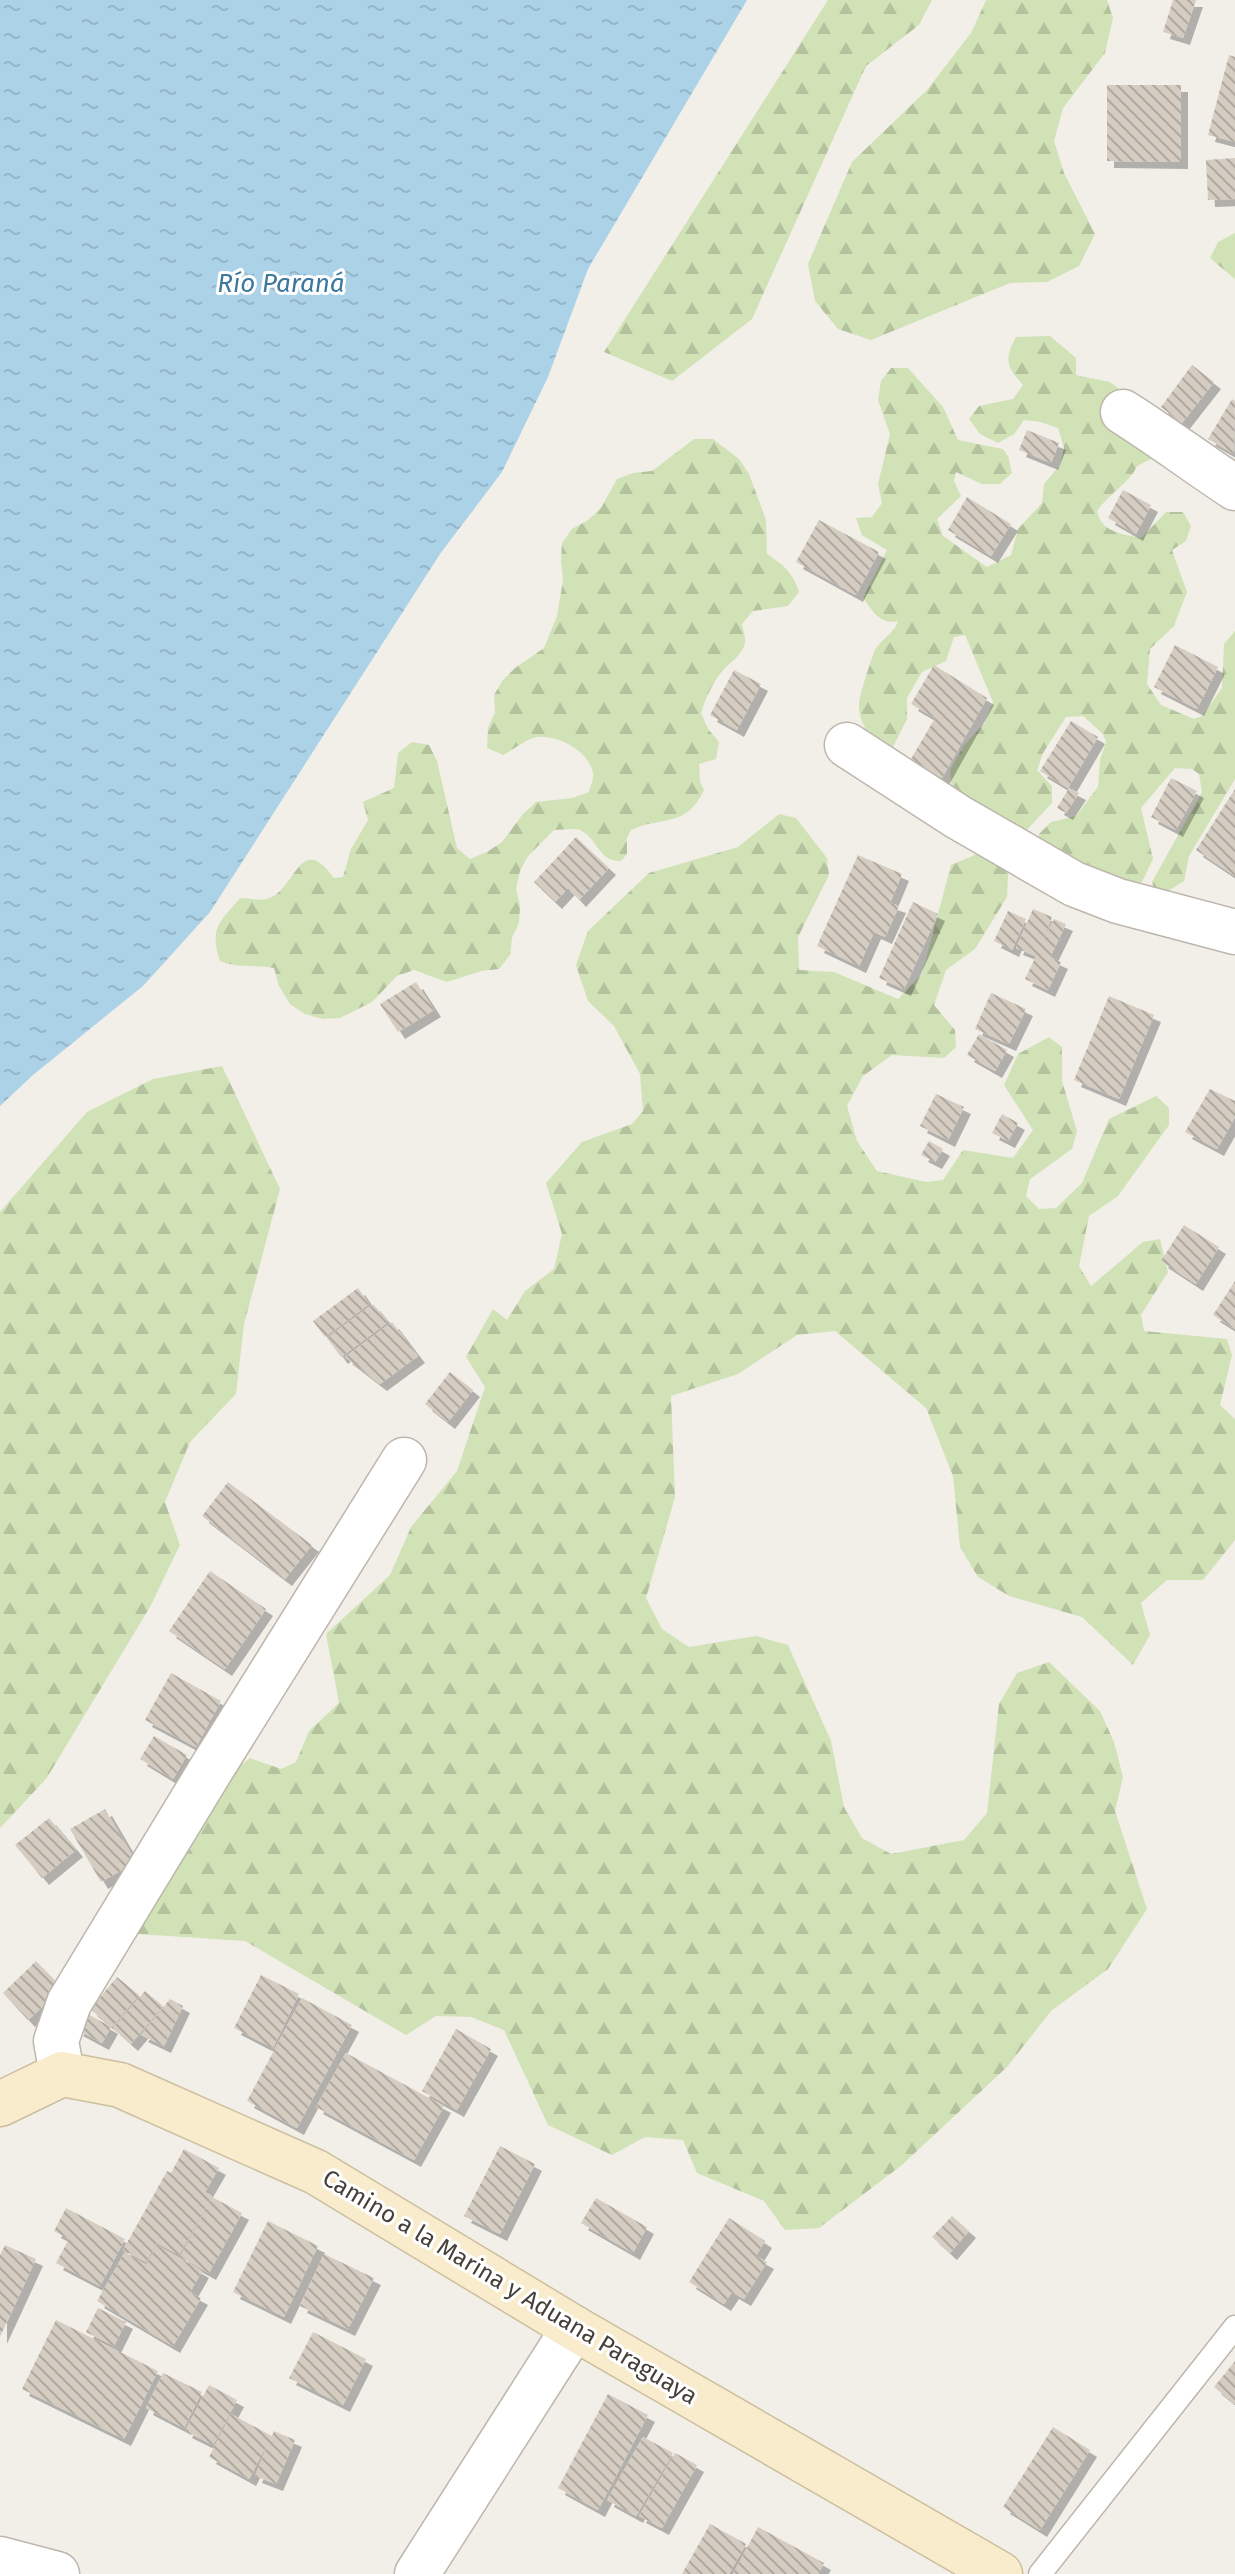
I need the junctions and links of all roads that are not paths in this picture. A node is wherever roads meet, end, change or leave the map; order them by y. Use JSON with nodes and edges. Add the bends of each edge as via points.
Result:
{"nodes":[{"id":1,"x":1123,"y":412,"type":"dead end"},
{"id":2,"x":1235,"y":488,"type":"edge"},
{"id":3,"x":847,"y":745,"type":"dead end"},
{"id":4,"x":1235,"y":932,"type":"edge"},
{"id":5,"x":404,"y":1460,"type":"dead end"},
{"id":6,"x":62,"y":2074,"type":"junction"},
{"id":7,"x":0,"y":2104,"type":"edge"},
{"id":8,"x":1235,"y":2327,"type":"edge"},
{"id":9,"x":574,"y":2328,"type":"junction"},
{"id":10,"x":0,"y":2559,"type":"edge"},
{"id":11,"x":57,"y":2574,"type":"edge"},
{"id":12,"x":417,"y":2574,"type":"edge"},
{"id":13,"x":1000,"y":2574,"type":"edge"},
{"id":14,"x":1040,"y":2574,"type":"edge"}],
"edges":[{"from":1,"to":2,"type":"street"},
{"from":3,"to":4,"type":"street","via":[[1074,884]]},
{"from":5,"to":6,"type":"street","via":[[69,2003],[56,2041]]},
{"from":6,"to":7,"type":"street"},
{"from":6,"to":9,"type":"street","name":"Camino a la Marina y Aduana Paraguaya","via":[[120,2085],[316,2172]]},
{"from":8,"to":14,"type":"lane"},
{"from":9,"to":12,"type":"street"},
{"from":9,"to":13,"type":"street","name":"Camino a la Marina y Aduana Paraguaya"},
{"from":10,"to":11,"type":"street"}]}
